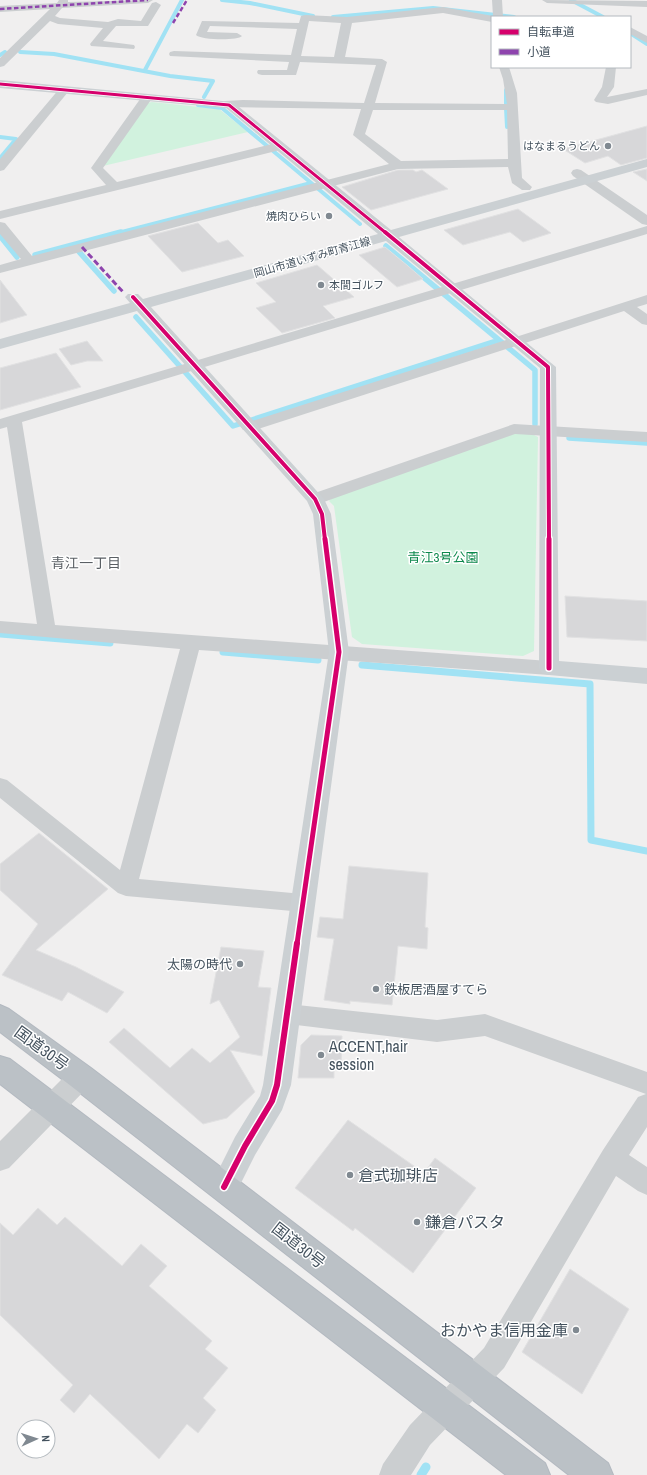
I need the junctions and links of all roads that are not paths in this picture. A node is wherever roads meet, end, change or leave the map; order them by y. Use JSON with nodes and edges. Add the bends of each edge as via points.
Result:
{"nodes":[{"id":1,"x":497,"y":0,"type":"edge"},
{"id":2,"x":547,"y":0,"type":"edge"},
{"id":3,"x":576,"y":1,"type":"edge"},
{"id":4,"x":62,"y":3,"type":"edge"},
{"id":5,"x":152,"y":3,"type":"edge"},
{"id":6,"x":647,"y":4,"type":"edge"},
{"id":7,"x":0,"y":9,"type":"edge"},
{"id":8,"x":209,"y":12,"type":"dead end"},
{"id":9,"x":601,"y":13,"type":"dead end"},
{"id":10,"x":48,"y":16,"type":"junction"},
{"id":11,"x":494,"y":16,"type":"edge"},
{"id":12,"x":491,"y":17,"type":"edge"},
{"id":13,"x":347,"y":20,"type":"junction"},
{"id":14,"x":206,"y":23,"type":"junction"},
{"id":15,"x":110,"y":25,"type":"junction"},
{"id":16,"x":303,"y":26,"type":"junction"},
{"id":17,"x":631,"y":31,"type":"edge"},
{"id":18,"x":209,"y":36,"type":"junction"},
{"id":19,"x":237,"y":36,"type":"dead end"},
{"id":20,"x":646,"y":39,"type":"edge"},
{"id":21,"x":0,"y":47,"type":"edge"},
{"id":22,"x":130,"y":47,"type":"dead end"},
{"id":23,"x":15,"y":48,"type":"junction"},
{"id":24,"x":174,"y":54,"type":"dead end"},
{"id":25,"x":200,"y":55,"type":"junction"},
{"id":26,"x":296,"y":58,"type":"junction"},
{"id":27,"x":339,"y":60,"type":"junction"},
{"id":28,"x":0,"y":64,"type":"edge"},
{"id":29,"x":504,"y":68,"type":"edge"},
{"id":30,"x":612,"y":68,"type":"edge"},
{"id":31,"x":262,"y":72,"type":"dead end"},
{"id":32,"x":0,"y":84,"type":"edge"},
{"id":33,"x":64,"y":90,"type":"junction"},
{"id":34,"x":647,"y":92,"type":"edge"},
{"id":35,"x":147,"y":97,"type":"junction"},
{"id":36,"x":225,"y":104,"type":"junction"},
{"id":37,"x":368,"y":105,"type":"junction"},
{"id":38,"x":512,"y":107,"type":"junction"},
{"id":39,"x":273,"y":148,"type":"junction"},
{"id":40,"x":647,"y":154,"type":"edge"},
{"id":41,"x":512,"y":163,"type":"junction"},
{"id":42,"x":647,"y":163,"type":"edge"},
{"id":43,"x":398,"y":165,"type":"junction"},
{"id":44,"x":0,"y":168,"type":"edge"},
{"id":45,"x":582,"y":177,"type":"junction"},
{"id":46,"x":318,"y":185,"type":"junction"},
{"id":47,"x":114,"y":187,"type":"junction"},
{"id":48,"x":526,"y":187,"type":"junction"},
{"id":49,"x":0,"y":215,"type":"edge"},
{"id":50,"x":647,"y":221,"type":"edge"},
{"id":51,"x":0,"y":226,"type":"edge"},
{"id":52,"x":647,"y":230,"type":"edge"},
{"id":53,"x":384,"y":232,"type":"junction"},
{"id":54,"x":29,"y":261,"type":"junction"},
{"id":55,"x":0,"y":269,"type":"edge"},
{"id":56,"x":445,"y":290,"type":"junction"},
{"id":57,"x":647,"y":299,"type":"edge"},
{"id":58,"x":136,"y":301,"type":"junction"},
{"id":59,"x":626,"y":306,"type":"junction"},
{"id":60,"x":647,"y":321,"type":"edge"},
{"id":61,"x":0,"y":334,"type":"edge"},
{"id":62,"x":508,"y":343,"type":"junction"},
{"id":63,"x":0,"y":344,"type":"edge"},
{"id":64,"x":188,"y":368,"type":"junction"},
{"id":65,"x":7,"y":422,"type":"edge"},
{"id":66,"x":247,"y":424,"type":"junction"},
{"id":67,"x":549,"y":431,"type":"junction"},
{"id":68,"x":647,"y":437,"type":"edge"},
{"id":69,"x":315,"y":499,"type":"junction"},
{"id":70,"x":0,"y":627,"type":"edge"},
{"id":71,"x":47,"y":630,"type":"junction"},
{"id":72,"x":191,"y":643,"type":"junction"},
{"id":73,"x":339,"y":652,"type":"junction"},
{"id":74,"x":549,"y":668,"type":"junction"},
{"id":75,"x":647,"y":676,"type":"edge"},
{"id":76,"x":0,"y":786,"type":"edge"},
{"id":77,"x":126,"y":887,"type":"junction"},
{"id":78,"x":303,"y":903,"type":"junction"},
{"id":79,"x":288,"y":1014,"type":"junction"},
{"id":80,"x":0,"y":1017,"type":"edge"},
{"id":81,"x":0,"y":1068,"type":"edge"},
{"id":82,"x":81,"y":1077,"type":"junction"},
{"id":83,"x":647,"y":1082,"type":"edge"},
{"id":84,"x":647,"y":1105,"type":"edge"},
{"id":85,"x":51,"y":1108,"type":"junction"},
{"id":86,"x":0,"y":1159,"type":"edge"},
{"id":87,"x":612,"y":1159,"type":"junction"},
{"id":88,"x":647,"y":1182,"type":"edge"},
{"id":89,"x":224,"y":1187,"type":"junction"},
{"id":90,"x":472,"y":1380,"type":"junction"},
{"id":91,"x":446,"y":1408,"type":"junction"},
{"id":92,"x":394,"y":1475,"type":"edge"},
{"id":93,"x":533,"y":1475,"type":"edge"},
{"id":94,"x":596,"y":1475,"type":"edge"}],
"edges":[{"from":1,"to":11,"type":"street"},
{"from":2,"to":3,"type":"street"},
{"from":3,"to":6,"type":"street"},
{"from":3,"to":9,"type":"street"},
{"from":4,"to":5,"type":"street"},
{"from":4,"to":7,"type":"street"},
{"from":4,"to":10,"type":"street"},
{"from":5,"to":15,"type":"street","via":[[144,24],[118,22]]},
{"from":8,"to":14,"type":"street"},
{"from":10,"to":15,"type":"street","via":[[58,21]]},
{"from":10,"to":23,"type":"street"},
{"from":12,"to":13,"type":"street","via":[[443,10]]},
{"from":13,"to":16,"type":"street","via":[[305,18]]},
{"from":13,"to":27,"type":"street"},
{"from":14,"to":16,"type":"street"},
{"from":14,"to":18,"type":"street","via":[[201,35]]},
{"from":15,"to":22,"type":"street","via":[[95,44]]},
{"from":16,"to":26,"type":"street"},
{"from":17,"to":20,"type":"street"},
{"from":18,"to":19,"type":"street"},
{"from":18,"to":25,"type":"street"},
{"from":21,"to":23,"type":"street"},
{"from":23,"to":28,"type":"street"},
{"from":24,"to":25,"type":"street"},
{"from":25,"to":26,"type":"street"},
{"from":26,"to":27,"type":"street"},
{"from":26,"to":31,"type":"street","via":[[292,73]]},
{"from":27,"to":37,"type":"street","via":[[382,62]]},
{"from":29,"to":38,"type":"street","via":[[512,85]]},
{"from":30,"to":34,"type":"street","via":[[608,87],[600,100],[608,101]]},
{"from":32,"to":33,"type":"street"},
{"from":33,"to":35,"type":"street"},
{"from":33,"to":44,"type":"street"},
{"from":35,"to":36,"type":"street"},
{"from":35,"to":47,"type":"street","via":[[97,168]]},
{"from":36,"to":37,"type":"street"},
{"from":36,"to":39,"type":"street","via":[[232,107]]},
{"from":37,"to":38,"type":"street"},
{"from":37,"to":43,"type":"street","via":[[359,135]]},
{"from":38,"to":41,"type":"street"},
{"from":39,"to":46,"type":"street"},
{"from":39,"to":47,"type":"street"},
{"from":40,"to":45,"type":"street","name":"岡山市道いずみ町青江線"},
{"from":41,"to":43,"type":"street"},
{"from":41,"to":48,"type":"street","via":[[516,180]]},
{"from":42,"to":45,"type":"street","name":"岡山市道いずみ町青江線"},
{"from":43,"to":46,"type":"street"},
{"from":45,"to":48,"type":"street","name":"岡山市道いずみ町青江線"},
{"from":45,"to":50,"type":"street"},
{"from":45,"to":53,"type":"street","name":"岡山市道いずみ町青江線"},
{"from":46,"to":53,"type":"street"},
{"from":46,"to":54,"type":"street"},
{"from":47,"to":49,"type":"street"},
{"from":48,"to":53,"type":"street","name":"岡山市道いずみ町青江線"},
{"from":51,"to":54,"type":"street"},
{"from":52,"to":56,"type":"street"},
{"from":53,"to":56,"type":"street"},
{"from":53,"to":58,"type":"street","name":"岡山市道いずみ町青江線"},
{"from":54,"to":55,"type":"street"},
{"from":56,"to":62,"type":"street"},
{"from":56,"to":64,"type":"street"},
{"from":57,"to":59,"type":"street"},
{"from":58,"to":61,"type":"street","name":"岡山市道いずみ町青江線"},
{"from":58,"to":63,"type":"street","name":"岡山市道いずみ町青江線"},
{"from":58,"to":64,"type":"street"},
{"from":59,"to":60,"type":"street"},
{"from":59,"to":62,"type":"street"},
{"from":62,"to":66,"type":"street"},
{"from":62,"to":67,"type":"street","via":[[548,367]]},
{"from":64,"to":65,"type":"street"},
{"from":64,"to":66,"type":"street"},
{"from":65,"to":71,"type":"street"},
{"from":66,"to":69,"type":"street"},
{"from":67,"to":68,"type":"street"},
{"from":67,"to":69,"type":"street","via":[[514,429]]},
{"from":67,"to":74,"type":"street"},
{"from":69,"to":73,"type":"street","via":[[322,514]]},
{"from":70,"to":71,"type":"street"},
{"from":71,"to":72,"type":"street"},
{"from":72,"to":73,"type":"street"},
{"from":72,"to":77,"type":"street"},
{"from":73,"to":74,"type":"street"},
{"from":73,"to":78,"type":"street"},
{"from":74,"to":75,"type":"street"},
{"from":76,"to":77,"type":"street"},
{"from":77,"to":78,"type":"street"},
{"from":78,"to":79,"type":"street"},
{"from":79,"to":83,"type":"street","via":[[437,1031],[485,1025]]},
{"from":79,"to":89,"type":"street","via":[[277,1085],[272,1101]]},
{"from":80,"to":82,"type":"highway","name":"国道30号"},
{"from":81,"to":85,"type":"highway"},
{"from":82,"to":85,"type":"street"},
{"from":82,"to":89,"type":"highway","name":"国道30号"},
{"from":84,"to":87,"type":"street"},
{"from":85,"to":86,"type":"street"},
{"from":85,"to":91,"type":"highway"},
{"from":87,"to":88,"type":"street"},
{"from":87,"to":90,"type":"street","via":[[494,1358]]},
{"from":89,"to":90,"type":"highway","name":"国道30号"},
{"from":90,"to":91,"type":"street"},
{"from":90,"to":94,"type":"highway","name":"国道30号"},
{"from":91,"to":92,"type":"street","via":[[420,1435]]},
{"from":91,"to":93,"type":"highway"}]}
